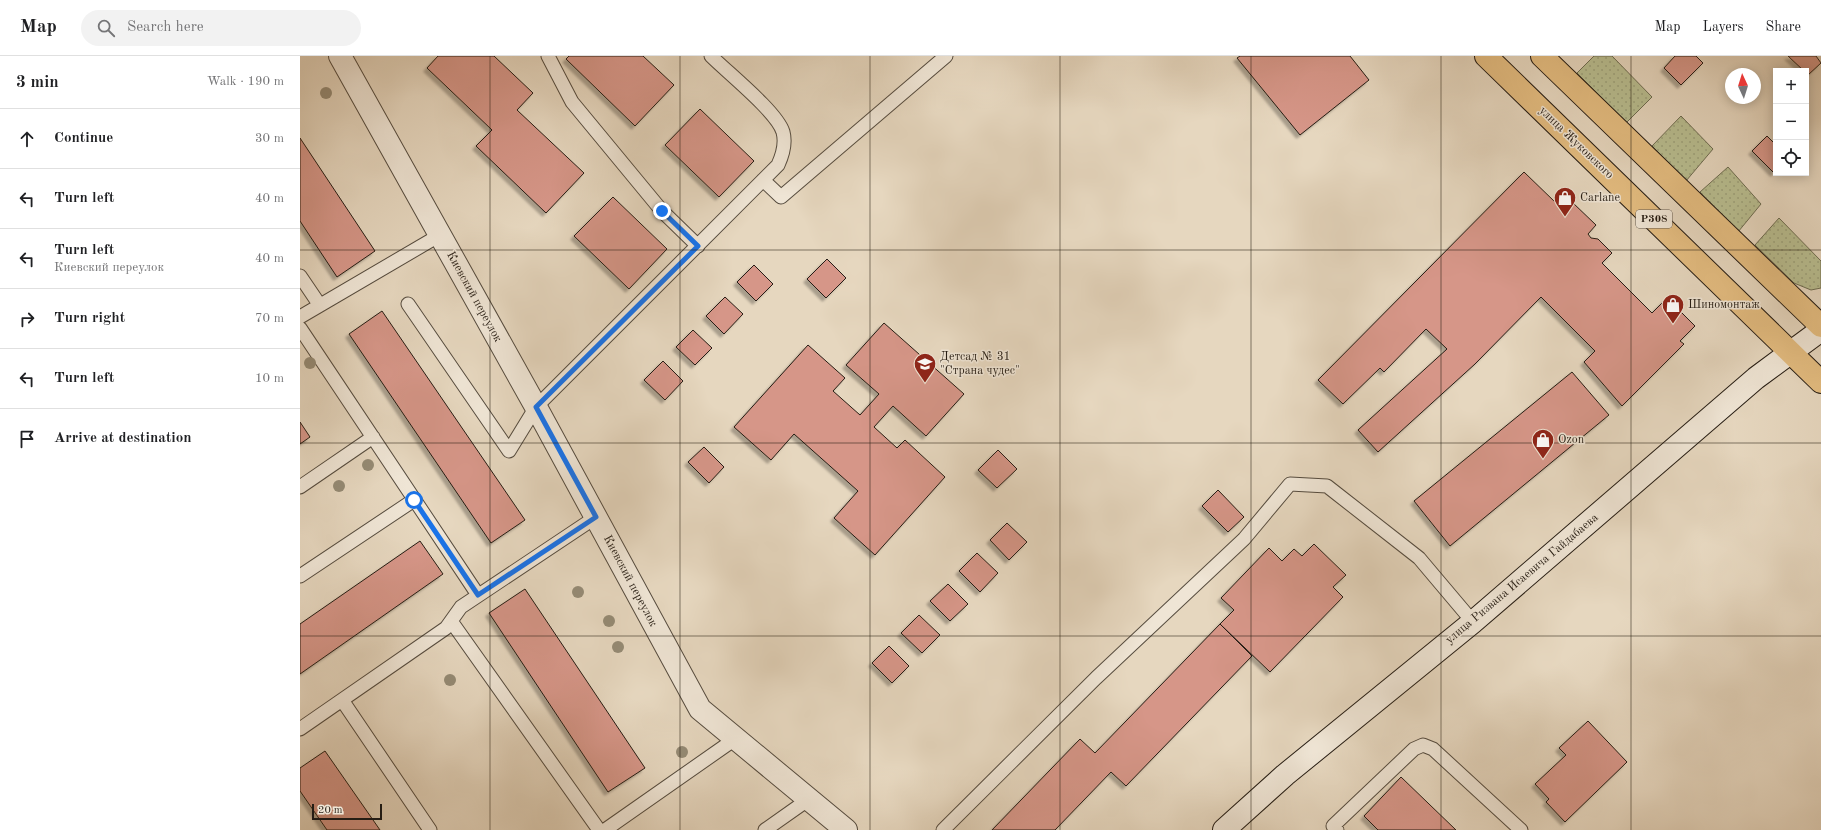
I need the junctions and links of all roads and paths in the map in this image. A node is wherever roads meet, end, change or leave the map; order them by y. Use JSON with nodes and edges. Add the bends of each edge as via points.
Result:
{"nodes":[{"id":1,"x":340,"y":56,"type":"edge"},
{"id":2,"x":548,"y":56,"type":"edge"},
{"id":3,"x":711,"y":56,"type":"edge"},
{"id":4,"x":946,"y":56,"type":"edge"},
{"id":5,"x":1486,"y":56,"type":"edge"},
{"id":6,"x":1542,"y":56,"type":"edge"},
{"id":7,"x":763,"y":180,"type":"junction"},
{"id":8,"x":440,"y":235,"type":"junction"},
{"id":9,"x":698,"y":246,"type":"junction"},
{"id":10,"x":300,"y":276,"type":"edge"},
{"id":11,"x":319,"y":304,"type":"junction"},
{"id":12,"x":408,"y":304,"type":"dead end"},
{"id":13,"x":300,"y":317,"type":"edge"},
{"id":14,"x":1821,"y":326,"type":"edge"},
{"id":15,"x":300,"y":328,"type":"edge"},
{"id":16,"x":1821,"y":330,"type":"edge"},
{"id":17,"x":1790,"y":352,"type":"junction"},
{"id":18,"x":1821,"y":382,"type":"edge"},
{"id":19,"x":536,"y":407,"type":"junction"},
{"id":20,"x":373,"y":437,"type":"junction"},
{"id":21,"x":300,"y":487,"type":"edge"},
{"id":22,"x":414,"y":500,"type":"junction"},
{"id":23,"x":596,"y":517,"type":"junction"},
{"id":24,"x":300,"y":576,"type":"edge"},
{"id":25,"x":478,"y":595,"type":"junction"},
{"id":26,"x":451,"y":621,"type":"junction"},
{"id":27,"x":1473,"y":622,"type":"junction"},
{"id":28,"x":342,"y":700,"type":"junction"},
{"id":29,"x":300,"y":729,"type":"edge"},
{"id":30,"x":736,"y":739,"type":"junction"},
{"id":31,"x":809,"y":799,"type":"junction"},
{"id":32,"x":430,"y":830,"type":"edge"},
{"id":33,"x":599,"y":830,"type":"edge"},
{"id":34,"x":605,"y":830,"type":"edge"},
{"id":35,"x":765,"y":830,"type":"edge"},
{"id":36,"x":846,"y":830,"type":"edge"},
{"id":37,"x":943,"y":830,"type":"edge"},
{"id":38,"x":1224,"y":830,"type":"edge"},
{"id":39,"x":1337,"y":830,"type":"edge"},
{"id":40,"x":1521,"y":830,"type":"edge"}],
"edges":[{"from":1,"to":8,"type":"street","name":"Киевский переулок"},
{"from":2,"to":9,"type":"lane","via":[[572,102],[662,211]]},
{"from":3,"to":7,"type":"lane","via":[[776,116],[783,131],[785,142],[782,156],[778,165]]},
{"from":4,"to":7,"type":"lane","via":[[780,197]]},
{"from":5,"to":17,"type":"main road","name":"улица Жуковского","number":"P308"},
{"from":6,"to":14,"type":"main road"},
{"from":7,"to":9,"type":"lane"},
{"from":8,"to":11,"type":"lane"},
{"from":8,"to":19,"type":"street","name":"Киевский переулок"},
{"from":9,"to":19,"type":"lane"},
{"from":10,"to":11,"type":"lane"},
{"from":11,"to":13,"type":"lane"},
{"from":12,"to":19,"type":"lane","via":[[509,451]]},
{"from":15,"to":20,"type":"lane"},
{"from":16,"to":17,"type":"street","name":"улица Ризвана Исаевича Гайдабаева"},
{"from":17,"to":18,"type":"main road","name":"улица Жуковского","number":"P308"},
{"from":17,"to":27,"type":"street","name":"улица Ризвана Исаевича Гайдабаева","via":[[1750,383]]},
{"from":19,"to":23,"type":"street","name":"Киевский переулок"},
{"from":20,"to":21,"type":"lane"},
{"from":20,"to":22,"type":"lane"},
{"from":22,"to":24,"type":"lane"},
{"from":22,"to":25,"type":"lane"},
{"from":23,"to":25,"type":"lane"},
{"from":23,"to":30,"type":"street","name":"Киевский переулок","via":[[700,709]]},
{"from":25,"to":26,"type":"lane","via":[[461,607]]},
{"from":26,"to":28,"type":"lane","via":[[446,628]]},
{"from":26,"to":33,"type":"lane"},
{"from":27,"to":37,"type":"lane","via":[[1419,558],[1327,486],[1290,484],[1244,539],[1096,678]]},
{"from":27,"to":38,"type":"street","name":"улица Ризвана Исаевича Гайдабаева","via":[[1285,775]]},
{"from":28,"to":29,"type":"lane"},
{"from":28,"to":32,"type":"lane"},
{"from":30,"to":31,"type":"street","name":"Киевский переулок"},
{"from":30,"to":34,"type":"lane"},
{"from":31,"to":35,"type":"lane"},
{"from":31,"to":36,"type":"street","name":"Киевский переулок"},
{"from":39,"to":40,"type":"lane","via":[[1333,826],[1414,749],[1424,745],[1433,749]]}]}
